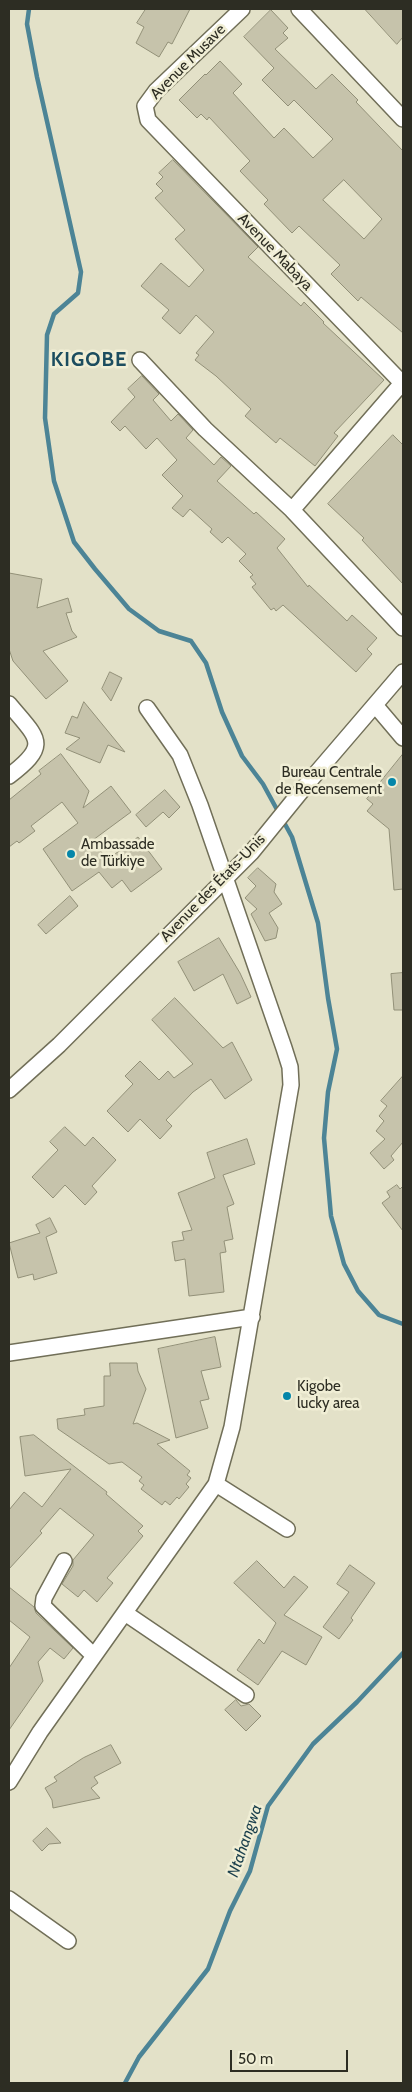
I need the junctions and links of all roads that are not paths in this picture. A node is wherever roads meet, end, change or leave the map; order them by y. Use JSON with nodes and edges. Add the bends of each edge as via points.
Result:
{"nodes":[{"id":1,"x":242,"y":9,"type":"edge"},
{"id":2,"x":299,"y":9,"type":"edge"},
{"id":3,"x":403,"y":119,"type":"edge"},
{"id":4,"x":148,"y":120,"type":"joint"},
{"id":5,"x":140,"y":360,"type":"dead end"},
{"id":6,"x":403,"y":383,"type":"edge"},
{"id":7,"x":292,"y":510,"type":"junction"},
{"id":8,"x":403,"y":628,"type":"edge"},
{"id":9,"x":403,"y":672,"type":"edge"},
{"id":10,"x":9,"y":704,"type":"edge"},
{"id":11,"x":375,"y":704,"type":"junction"},
{"id":12,"x":147,"y":708,"type":"dead end"},
{"id":13,"x":403,"y":738,"type":"edge"},
{"id":14,"x":9,"y":776,"type":"edge"},
{"id":15,"x":225,"y":879,"type":"junction"},
{"id":16,"x":9,"y":1090,"type":"edge"},
{"id":17,"x":252,"y":1317,"type":"junction"},
{"id":18,"x":9,"y":1353,"type":"edge"},
{"id":19,"x":216,"y":1484,"type":"junction"},
{"id":20,"x":287,"y":1529,"type":"dead end"},
{"id":21,"x":64,"y":1561,"type":"dead end"},
{"id":22,"x":125,"y":1613,"type":"junction"},
{"id":23,"x":94,"y":1656,"type":"junction"},
{"id":24,"x":246,"y":1694,"type":"dead end"},
{"id":25,"x":9,"y":1782,"type":"edge"},
{"id":26,"x":9,"y":1899,"type":"edge"},
{"id":27,"x":68,"y":1941,"type":"dead end"}],
"edges":[{"from":1,"to":4,"type":"street","name":"Avenue Musave","via":[[156,91],[146,106]]},
{"from":2,"to":3,"type":"street"},
{"from":4,"to":6,"type":"street","name":"Avenue Mabaya"},
{"from":5,"to":7,"type":"street","via":[[205,428]]},
{"from":6,"to":7,"type":"street"},
{"from":7,"to":8,"type":"street"},
{"from":9,"to":11,"type":"street","name":"Avenue des États-Unis"},
{"from":10,"to":14,"type":"street","via":[[35,736],[36,748],[31,757]]},
{"from":11,"to":13,"type":"street"},
{"from":11,"to":15,"type":"street","name":"Avenue des États-Unis"},
{"from":12,"to":15,"type":"street","via":[[180,755]]},
{"from":15,"to":16,"type":"street","name":"Avenue des États-Unis","via":[[59,1045]]},
{"from":15,"to":17,"type":"street","via":[[290,1067],[291,1085]]},
{"from":17,"to":18,"type":"street"},
{"from":17,"to":19,"type":"street","via":[[232,1427]]},
{"from":19,"to":20,"type":"street"},
{"from":19,"to":22,"type":"street"},
{"from":21,"to":23,"type":"street","via":[[43,1606]]},
{"from":22,"to":23,"type":"street"},
{"from":22,"to":24,"type":"street"},
{"from":23,"to":25,"type":"street"},
{"from":26,"to":27,"type":"street"}]}
